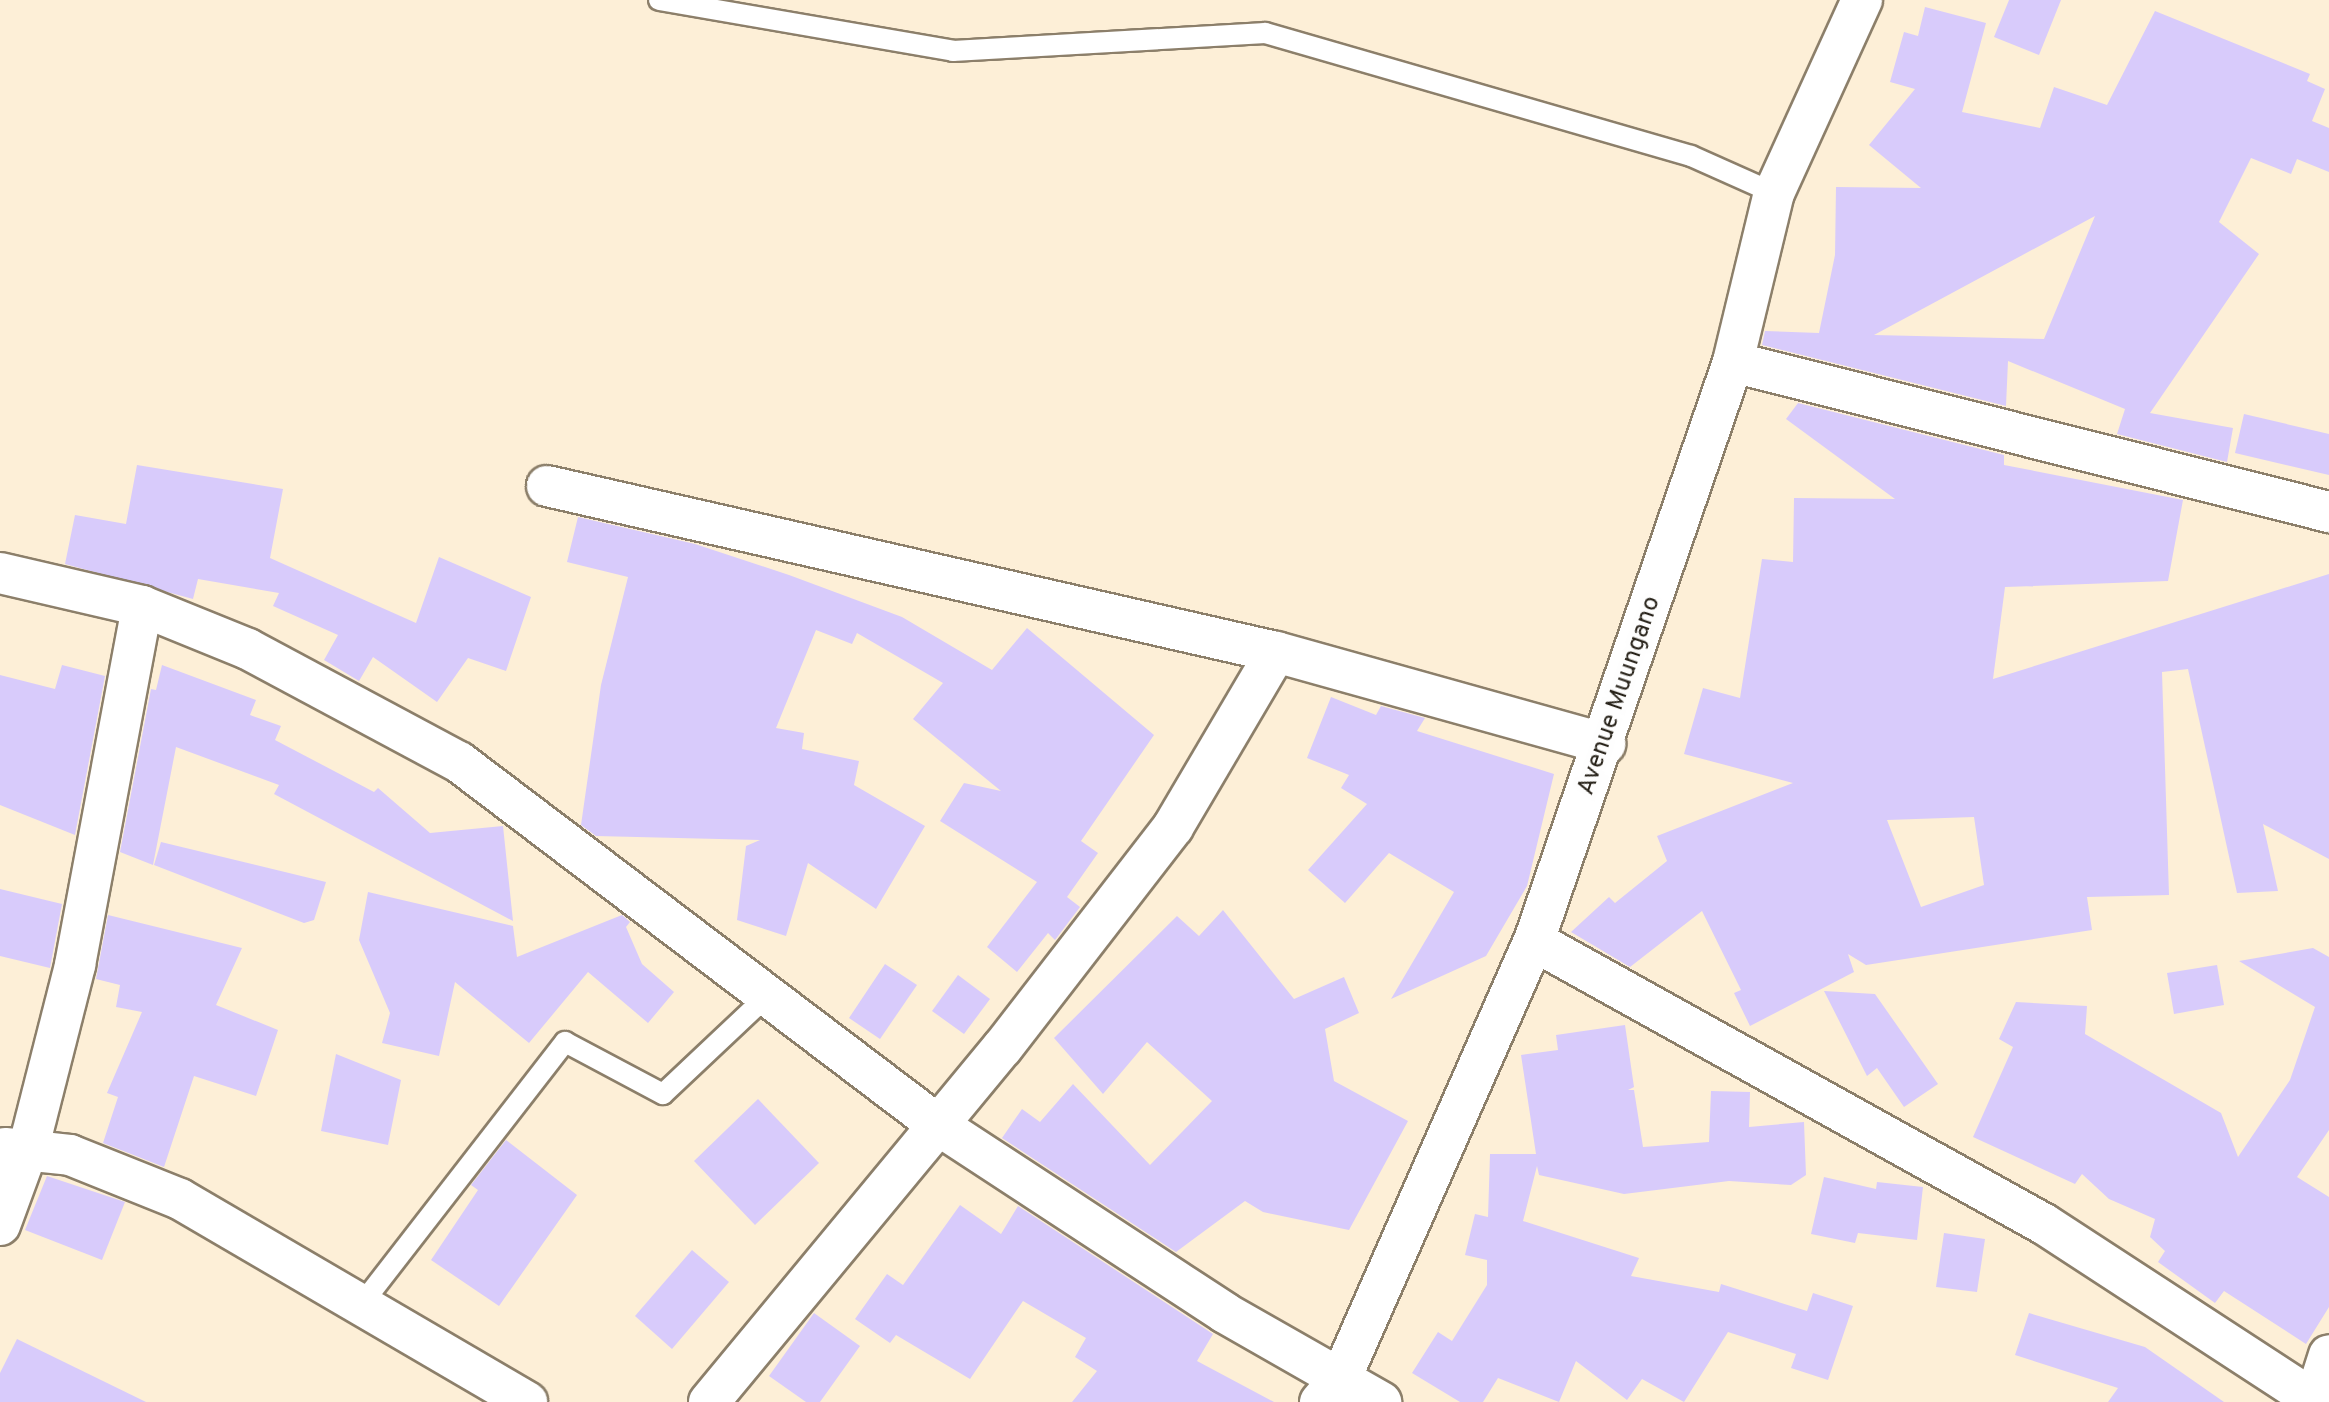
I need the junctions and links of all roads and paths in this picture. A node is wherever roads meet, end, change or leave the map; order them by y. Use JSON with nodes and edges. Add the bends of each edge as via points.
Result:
{"nodes":[{"id":1,"x":659,"y":0,"type":"edge"},
{"id":2,"x":1862,"y":0,"type":"edge"},
{"id":3,"x":1774,"y":193,"type":"junction"},
{"id":4,"x":1733,"y":362,"type":"junction"},
{"id":5,"x":546,"y":486,"type":"dead end"},
{"id":6,"x":2329,"y":512,"type":"edge"},
{"id":7,"x":0,"y":573,"type":"edge"},
{"id":8,"x":142,"y":606,"type":"junction"},
{"id":9,"x":1276,"y":652,"type":"junction"},
{"id":10,"x":1605,"y":744,"type":"junction"},
{"id":11,"x":1534,"y":942,"type":"junction"},
{"id":12,"x":768,"y":995,"type":"junction"},
{"id":13,"x":938,"y":1126,"type":"junction"},
{"id":14,"x":15,"y":1147,"type":"edge"},
{"id":15,"x":0,"y":1225,"type":"edge"},
{"id":16,"x":361,"y":1305,"type":"junction"},
{"id":17,"x":2329,"y":1355,"type":"edge"},
{"id":18,"x":1330,"y":1390,"type":"edge"},
{"id":19,"x":2315,"y":1401,"type":"edge"},
{"id":20,"x":527,"y":1402,"type":"edge"},
{"id":21,"x":710,"y":1402,"type":"edge"},
{"id":22,"x":1381,"y":1402,"type":"edge"}],
"edges":[{"from":1,"to":3,"type":"lane","via":[[952,51],[1265,33],[1691,156]]},
{"from":2,"to":3,"type":"street","name":"Avenue Muungano"},
{"from":3,"to":4,"type":"street","name":"Avenue Muungano"},
{"from":4,"to":6,"type":"street"},
{"from":4,"to":10,"type":"street","name":"Avenue Muungano"},
{"from":5,"to":9,"type":"street"},
{"from":7,"to":8,"type":"street"},
{"from":8,"to":12,"type":"street","via":[[248,649],[458,762]]},
{"from":8,"to":14,"type":"street","via":[[75,965]]},
{"from":9,"to":10,"type":"street"},
{"from":9,"to":13,"type":"street","via":[[1173,827]]},
{"from":10,"to":11,"type":"street","name":"Avenue Muungano"},
{"from":11,"to":18,"type":"street","name":"Avenue Muungano"},
{"from":11,"to":19,"type":"street","via":[[2044,1224]]},
{"from":12,"to":13,"type":"street"},
{"from":12,"to":16,"type":"lane","via":[[663,1094],[565,1042]]},
{"from":13,"to":18,"type":"street","via":[[1225,1313]]},
{"from":13,"to":21,"type":"street"},
{"from":14,"to":15,"type":"street"},
{"from":14,"to":16,"type":"street","via":[[70,1154],[180,1199]]},
{"from":16,"to":20,"type":"street"},
{"from":17,"to":19,"type":"street"},
{"from":18,"to":22,"type":"street"}]}
